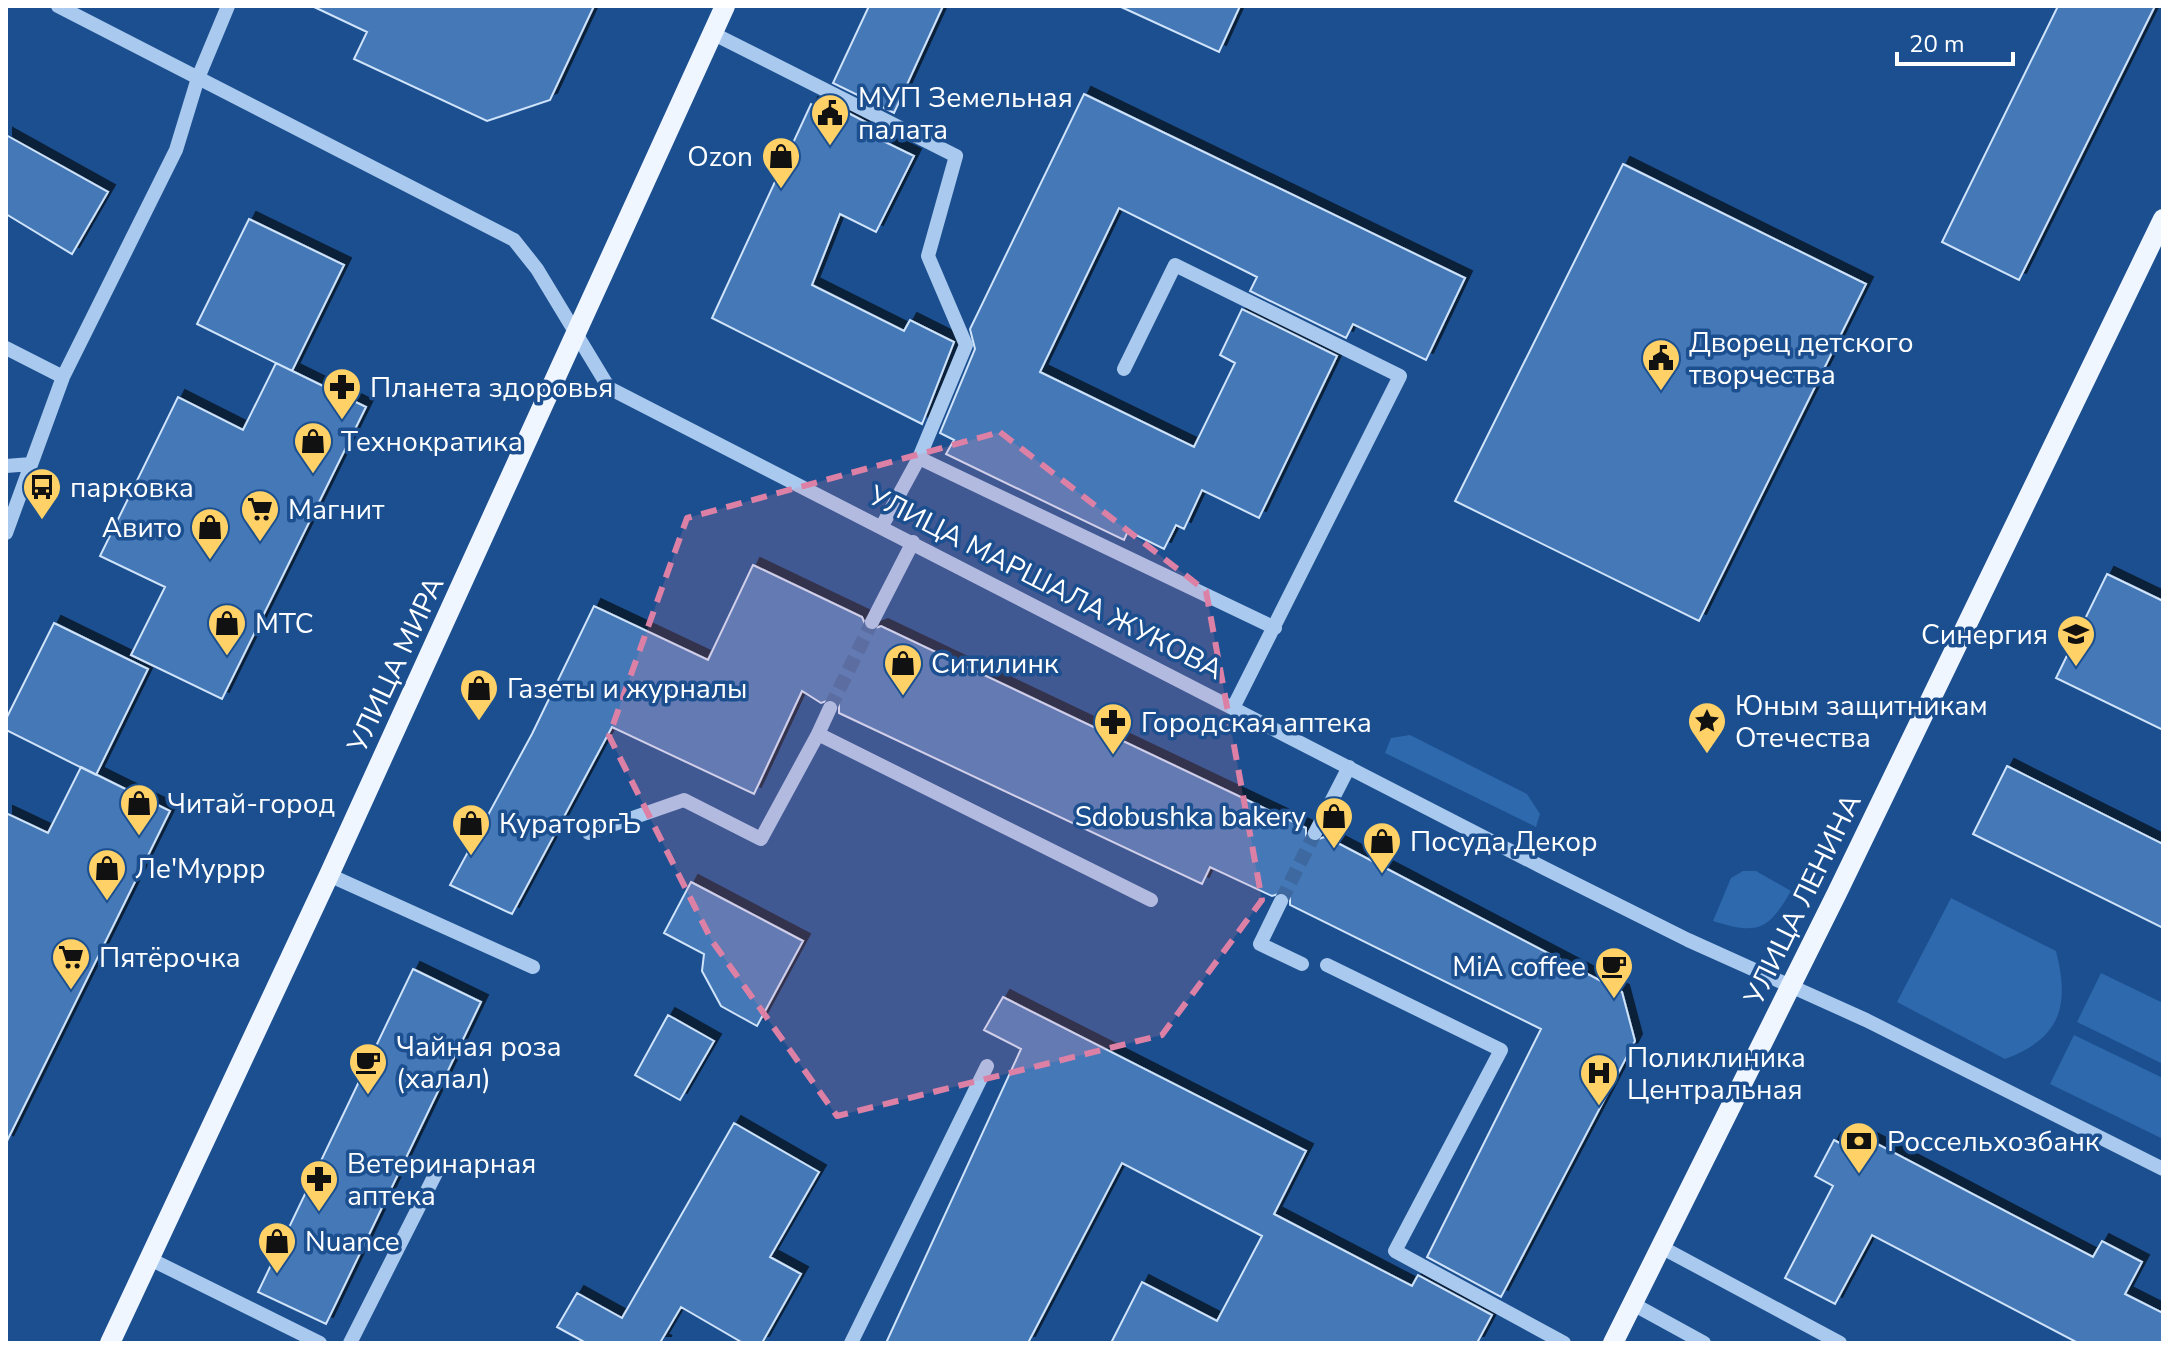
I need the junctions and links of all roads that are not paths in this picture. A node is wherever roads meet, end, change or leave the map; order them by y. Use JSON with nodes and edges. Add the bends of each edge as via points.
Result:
{"nodes":[{"id":1,"x":58,"y":6,"type":"edge"},
{"id":2,"x":228,"y":6,"type":"edge"},
{"id":3,"x":725,"y":6,"type":"edge"},
{"id":4,"x":712,"y":33,"type":"junction"},
{"id":5,"x":198,"y":78,"type":"junction"},
{"id":6,"x":2163,"y":219,"type":"edge"},
{"id":7,"x":575,"y":336,"type":"junction"},
{"id":8,"x":6,"y":348,"type":"edge"},
{"id":9,"x":1124,"y":369,"type":"dead end"},
{"id":10,"x":63,"y":377,"type":"junction"},
{"id":11,"x":919,"y":458,"type":"junction"},
{"id":12,"x":31,"y":464,"type":"junction"},
{"id":13,"x":6,"y":466,"type":"edge"},
{"id":14,"x":882,"y":526,"type":"junction"},
{"id":15,"x":6,"y":533,"type":"edge"},
{"id":16,"x":913,"y":542,"type":"junction"},
{"id":17,"x":872,"y":622,"type":"tunnel mouth"},
{"id":18,"x":1275,"y":628,"type":"junction"},
{"id":19,"x":830,"y":708,"type":"tunnel mouth"},
{"id":20,"x":1233,"y":708,"type":"junction"},
{"id":21,"x":818,"y":734,"type":"junction"},
{"id":22,"x":1349,"y":767,"type":"junction"},
{"id":23,"x":589,"y":833,"type":"dead end"},
{"id":24,"x":1315,"y":833,"type":"tunnel mouth"},
{"id":25,"x":329,"y":875,"type":"junction"},
{"id":26,"x":1151,"y":900,"type":"dead end"},
{"id":27,"x":1281,"y":901,"type":"tunnel mouth"},
{"id":28,"x":1302,"y":964,"type":"dead end"},
{"id":29,"x":1327,"y":965,"type":"dead end"},
{"id":30,"x":533,"y":967,"type":"dead end"},
{"id":31,"x":1789,"y":986,"type":"junction"},
{"id":32,"x":987,"y":1066,"type":"dead end"},
{"id":33,"x":438,"y":1169,"type":"dead end"},
{"id":34,"x":2163,"y":1169,"type":"edge"},
{"id":35,"x":1661,"y":1247,"type":"junction"},
{"id":36,"x":150,"y":1259,"type":"junction"},
{"id":37,"x":1633,"y":1304,"type":"junction"},
{"id":38,"x":110,"y":1343,"type":"edge"},
{"id":39,"x":320,"y":1343,"type":"edge"},
{"id":40,"x":350,"y":1343,"type":"edge"},
{"id":41,"x":851,"y":1343,"type":"edge"},
{"id":42,"x":1564,"y":1343,"type":"edge"},
{"id":43,"x":1613,"y":1343,"type":"edge"},
{"id":44,"x":1704,"y":1343,"type":"edge"},
{"id":45,"x":1840,"y":1343,"type":"edge"}],
"edges":[{"from":1,"to":5,"type":"street","name":"УЛИЦА МАРШАЛА ЖУКОВА"},
{"from":2,"to":5,"type":"street"},
{"from":3,"to":4,"type":"main road","name":"УЛИЦА МИРА"},
{"from":4,"to":7,"type":"main road","name":"УЛИЦА МИРА"},
{"from":4,"to":11,"type":"street","via":[[956,156],[928,256],[966,345]]},
{"from":5,"to":7,"type":"street","name":"УЛИЦА МАРШАЛА ЖУКОВА","via":[[514,240]]},
{"from":5,"to":10,"type":"street","via":[[176,150]]},
{"from":6,"to":31,"type":"main road","name":"УЛИЦА ЛЕНИНА"},
{"from":7,"to":14,"type":"street","name":"УЛИЦА МАРШАЛА ЖУКОВА","via":[[609,388]]},
{"from":7,"to":25,"type":"main road","name":"УЛИЦА МИРА"},
{"from":8,"to":10,"type":"street"},
{"from":9,"to":18,"type":"street","via":[[1175,265],[1400,376]]},
{"from":10,"to":12,"type":"street"},
{"from":11,"to":14,"type":"street"},
{"from":11,"to":18,"type":"street"},
{"from":12,"to":13,"type":"street"},
{"from":12,"to":15,"type":"street"},
{"from":14,"to":16,"type":"street","name":"УЛИЦА МАРШАЛА ЖУКОВА"},
{"from":16,"to":17,"type":"street"},
{"from":16,"to":20,"type":"street","name":"УЛИЦА МАРШАЛА ЖУКОВА"},
{"from":18,"to":20,"type":"street"},
{"from":19,"to":21,"type":"street"},
{"from":20,"to":22,"type":"street","name":"УЛИЦА МАРШАЛА ЖУКОВА"},
{"from":21,"to":23,"type":"street","via":[[761,839],[684,800]]},
{"from":21,"to":26,"type":"street"},
{"from":22,"to":24,"type":"street"},
{"from":22,"to":31,"type":"street","name":"УЛИЦА МАРШАЛА ЖУКОВА"},
{"from":25,"to":30,"type":"street"},
{"from":25,"to":36,"type":"main road","name":"УЛИЦА МИРА"},
{"from":27,"to":28,"type":"street","via":[[1260,944]]},
{"from":29,"to":42,"type":"street","via":[[1501,1050],[1395,1251]]},
{"from":31,"to":34,"type":"street","name":"УЛИЦА МАРШАЛА ЖУКОВА"},
{"from":31,"to":35,"type":"main road","name":"УЛИЦА ЛЕНИНА"},
{"from":32,"to":41,"type":"street"},
{"from":33,"to":40,"type":"street"},
{"from":35,"to":37,"type":"main road","name":"УЛИЦА ЛЕНИНА"},
{"from":35,"to":45,"type":"street"},
{"from":36,"to":38,"type":"main road","name":"УЛИЦА МИРА"},
{"from":36,"to":39,"type":"street"},
{"from":37,"to":43,"type":"main road","name":"УЛИЦА ЛЕНИНА"},
{"from":37,"to":44,"type":"street"}]}
